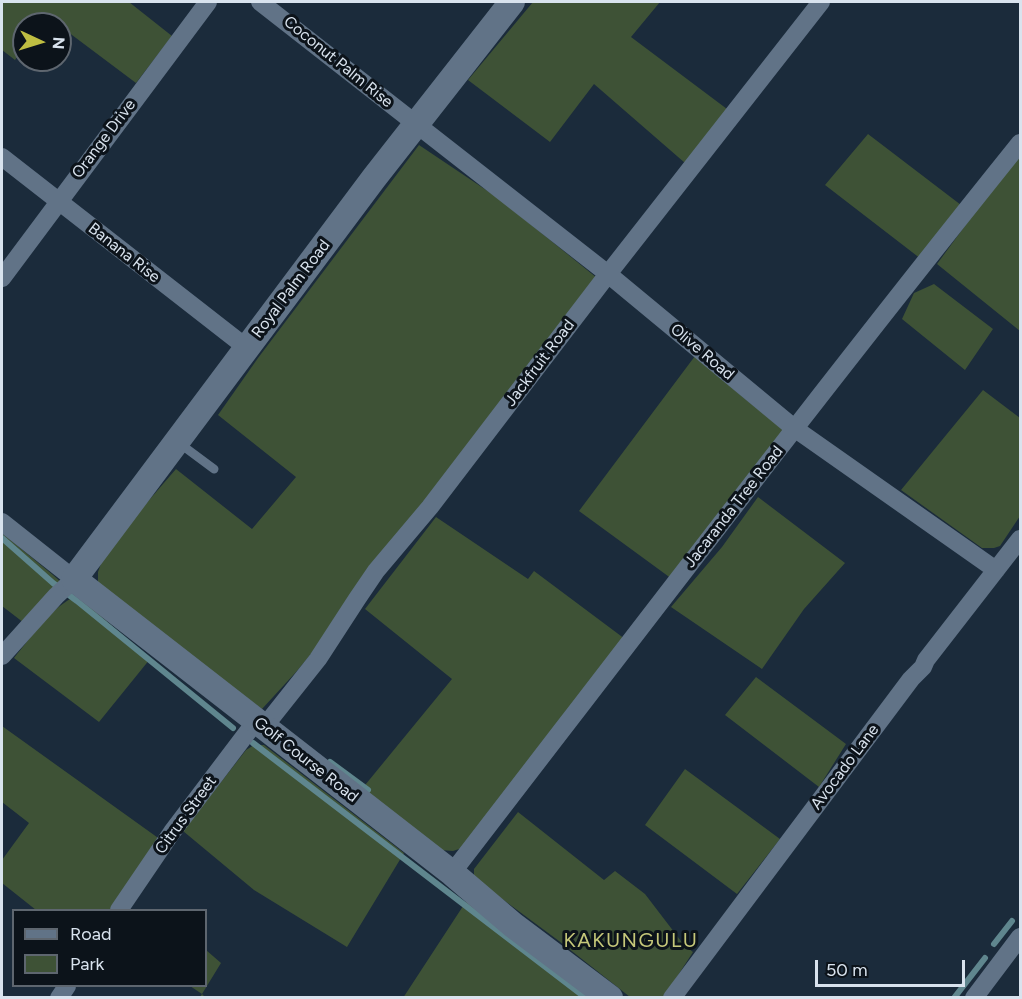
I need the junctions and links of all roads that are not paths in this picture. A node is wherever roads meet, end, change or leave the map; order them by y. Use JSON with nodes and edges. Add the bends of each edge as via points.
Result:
{"nodes":[{"id":1,"x":208,"y":2,"type":"edge"},
{"id":2,"x":260,"y":2,"type":"edge"},
{"id":3,"x":512,"y":2,"type":"edge"},
{"id":4,"x":821,"y":2,"type":"edge"},
{"id":5,"x":415,"y":124,"type":"junction"},
{"id":6,"x":1020,"y":143,"type":"edge"},
{"id":7,"x":2,"y":157,"type":"edge"},
{"id":8,"x":58,"y":201,"type":"junction"},
{"id":9,"x":608,"y":274,"type":"junction"},
{"id":10,"x":2,"y":278,"type":"edge"},
{"id":11,"x":247,"y":348,"type":"junction"},
{"id":12,"x":794,"y":428,"type":"junction"},
{"id":13,"x":177,"y":442,"type":"junction"},
{"id":14,"x":214,"y":470,"type":"dead end"},
{"id":15,"x":2,"y":522,"type":"edge"},
{"id":16,"x":1020,"y":539,"type":"edge"},
{"id":17,"x":996,"y":570,"type":"junction"},
{"id":18,"x":74,"y":579,"type":"junction"},
{"id":19,"x":2,"y":656,"type":"edge"},
{"id":20,"x":260,"y":724,"type":"junction"},
{"id":21,"x":452,"y":873,"type":"junction"},
{"id":22,"x":120,"y":909,"type":"edge"},
{"id":23,"x":1020,"y":937,"type":"edge"},
{"id":24,"x":610,"y":998,"type":"edge"},
{"id":25,"x":672,"y":998,"type":"edge"},
{"id":26,"x":974,"y":998,"type":"edge"}],
"edges":[{"from":1,"to":8,"type":"street","name":"Orange Drive"},
{"from":2,"to":5,"type":"street","name":"Coconut Palm Rise"},
{"from":3,"to":5,"type":"street","name":"Royal Palm Road"},
{"from":4,"to":9,"type":"street","name":"Jackfruit Road"},
{"from":5,"to":9,"type":"street","name":"Olive Road"},
{"from":5,"to":11,"type":"street","name":"Royal Palm Road"},
{"from":6,"to":12,"type":"street","name":"Jacaranda Tree Road"},
{"from":7,"to":8,"type":"street","name":"Banana Rise"},
{"from":8,"to":10,"type":"street","name":"Orange Drive"},
{"from":8,"to":11,"type":"street","name":"Banana Rise"},
{"from":9,"to":12,"type":"street","name":"Olive Road"},
{"from":9,"to":20,"type":"street","name":"Jackfruit Road","via":[[430,507],[376,571],[318,659]]},
{"from":11,"to":13,"type":"street","name":"Royal Palm Road"},
{"from":12,"to":17,"type":"street","name":"Olive Road"},
{"from":12,"to":21,"type":"street","name":"Jacaranda Tree Road"},
{"from":13,"to":14,"type":"lane"},
{"from":13,"to":18,"type":"street","name":"Royal Palm Road"},
{"from":15,"to":18,"type":"street","name":"Golf Course Road"},
{"from":16,"to":17,"type":"street","name":"Avocado Lane"},
{"from":17,"to":25,"type":"street","name":"Avocado Lane"},
{"from":18,"to":19,"type":"street"},
{"from":18,"to":20,"type":"street","name":"Golf Course Road"},
{"from":20,"to":21,"type":"street","name":"Golf Course Road"},
{"from":20,"to":22,"type":"street","name":"Citrus Street","via":[[172,832]]},
{"from":21,"to":24,"type":"street","name":"Golf Course Road"},
{"from":23,"to":26,"type":"street"}]}
